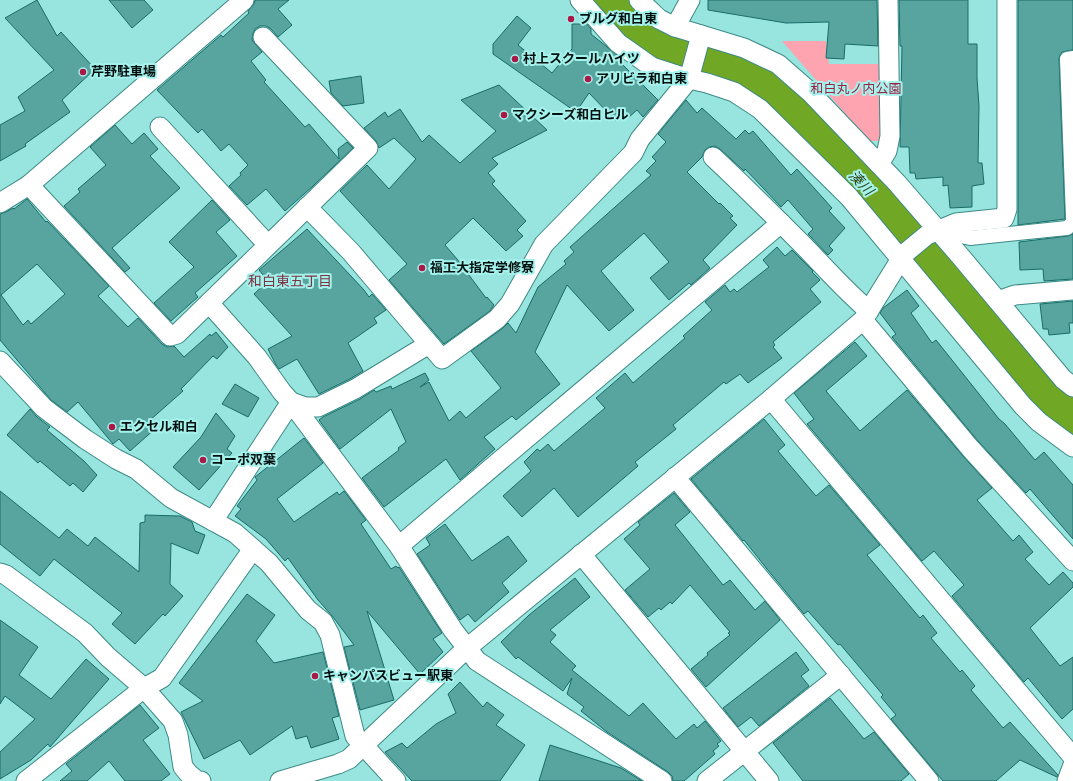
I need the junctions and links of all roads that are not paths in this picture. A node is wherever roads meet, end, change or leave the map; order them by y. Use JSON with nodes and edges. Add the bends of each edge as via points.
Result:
{"nodes":[{"id":1,"x":244,"y":0,"type":"edge"},
{"id":2,"x":580,"y":0,"type":"edge"},
{"id":3,"x":639,"y":0,"type":"edge"},
{"id":4,"x":690,"y":0,"type":"edge"},
{"id":5,"x":888,"y":0,"type":"edge"},
{"id":6,"x":1007,"y":0,"type":"edge"},
{"id":7,"x":675,"y":27,"type":"junction"},
{"id":8,"x":701,"y":35,"type":"junction"},
{"id":9,"x":263,"y":37,"type":"dead end"},
{"id":10,"x":1073,"y":58,"type":"edge"},
{"id":11,"x":689,"y":79,"type":"junction"},
{"id":12,"x":160,"y":127,"type":"dead end"},
{"id":13,"x":713,"y":157,"type":"dead end"},
{"id":14,"x":879,"y":164,"type":"junction"},
{"id":15,"x":29,"y":185,"type":"junction"},
{"id":16,"x":0,"y":203,"type":"edge"},
{"id":17,"x":308,"y":208,"type":"junction"},
{"id":18,"x":781,"y":223,"type":"junction"},
{"id":19,"x":1071,"y":223,"type":"edge"},
{"id":20,"x":938,"y":231,"type":"junction"},
{"id":21,"x":268,"y":245,"type":"junction"},
{"id":22,"x":901,"y":259,"type":"junction"},
{"id":23,"x":1073,"y":290,"type":"edge"},
{"id":24,"x":998,"y":301,"type":"junction"},
{"id":25,"x":209,"y":303,"type":"junction"},
{"id":26,"x":866,"y":316,"type":"junction"},
{"id":27,"x":429,"y":344,"type":"junction"},
{"id":28,"x":0,"y":361,"type":"edge"},
{"id":29,"x":1073,"y":387,"type":"edge"},
{"id":30,"x":771,"y":399,"type":"junction"},
{"id":31,"x":291,"y":402,"type":"junction"},
{"id":32,"x":1073,"y":447,"type":"edge"},
{"id":33,"x":675,"y":477,"type":"junction"},
{"id":34,"x":213,"y":521,"type":"junction"},
{"id":35,"x":399,"y":546,"type":"junction"},
{"id":36,"x":253,"y":549,"type":"junction"},
{"id":37,"x":581,"y":554,"type":"junction"},
{"id":38,"x":1073,"y":561,"type":"edge"},
{"id":39,"x":0,"y":573,"type":"edge"},
{"id":40,"x":467,"y":648,"type":"junction"},
{"id":41,"x":841,"y":676,"type":"junction"},
{"id":42,"x":144,"y":688,"type":"junction"},
{"id":43,"x":363,"y":746,"type":"junction"},
{"id":44,"x":745,"y":751,"type":"junction"},
{"id":45,"x":1073,"y":757,"type":"edge"},
{"id":46,"x":1073,"y":765,"type":"edge"},
{"id":47,"x":36,"y":778,"type":"edge"},
{"id":48,"x":201,"y":781,"type":"edge"},
{"id":49,"x":280,"y":781,"type":"edge"},
{"id":50,"x":396,"y":781,"type":"edge"},
{"id":51,"x":662,"y":781,"type":"edge"},
{"id":52,"x":707,"y":781,"type":"edge"},
{"id":53,"x":770,"y":781,"type":"edge"},
{"id":54,"x":929,"y":781,"type":"edge"},
{"id":55,"x":1067,"y":781,"type":"edge"}],
"edges":[{"from":1,"to":15,"type":"street"},
{"from":2,"to":11,"type":"street","via":[[618,43],[652,67]]},
{"from":3,"to":7,"type":"street","via":[[659,19]]},
{"from":4,"to":7,"type":"street"},
{"from":5,"to":14,"type":"street","via":[[890,136],[887,151]]},
{"from":6,"to":20,"type":"street","via":[[1007,210],[1004,218],[956,223]]},
{"from":7,"to":8,"type":"street"},
{"from":8,"to":11,"type":"street"},
{"from":8,"to":14,"type":"street","via":[[744,48],[778,64],[810,92]]},
{"from":9,"to":17,"type":"street","via":[[368,148]]},
{"from":10,"to":19,"type":"street","via":[[1067,59]]},
{"from":11,"to":22,"type":"street","via":[[734,92],[760,109],[849,197]]},
{"from":11,"to":27,"type":"street","via":[[640,139],[634,153],[544,244],[510,304],[497,319],[442,359]]},
{"from":12,"to":21,"type":"street"},
{"from":13,"to":18,"type":"street"},
{"from":14,"to":20,"type":"street"},
{"from":15,"to":16,"type":"street"},
{"from":15,"to":25,"type":"street","via":[[170,336],[177,334]]},
{"from":17,"to":21,"type":"street"},
{"from":17,"to":27,"type":"street","via":[[351,252]]},
{"from":18,"to":26,"type":"street","via":[[850,295]]},
{"from":18,"to":35,"type":"street"},
{"from":19,"to":20,"type":"street","via":[[970,238]]},
{"from":20,"to":22,"type":"street","via":[[927,236]]},
{"from":20,"to":24,"type":"street"},
{"from":21,"to":25,"type":"street"},
{"from":22,"to":26,"type":"street"},
{"from":22,"to":32,"type":"street","via":[[1023,406],[1039,422]]},
{"from":23,"to":24,"type":"street","via":[[1015,295]]},
{"from":24,"to":29,"type":"street","via":[[1063,379]]},
{"from":25,"to":31,"type":"street","via":[[257,357]]},
{"from":26,"to":30,"type":"street"},
{"from":26,"to":38,"type":"street","via":[[970,448]]},
{"from":27,"to":31,"type":"street","via":[[355,389],[318,407],[305,407]]},
{"from":28,"to":34,"type":"street","via":[[44,408],[85,439],[136,469],[171,498]]},
{"from":30,"to":33,"type":"street"},
{"from":30,"to":45,"type":"street"},
{"from":31,"to":34,"type":"street"},
{"from":31,"to":35,"type":"street"},
{"from":33,"to":37,"type":"street"},
{"from":33,"to":41,"type":"street"},
{"from":34,"to":36,"type":"street","via":[[235,533]]},
{"from":35,"to":40,"type":"street"},
{"from":36,"to":42,"type":"street","via":[[162,678]]},
{"from":36,"to":43,"type":"street","via":[[269,563],[308,610],[323,622],[330,635],[355,736]]},
{"from":37,"to":40,"type":"street"},
{"from":37,"to":44,"type":"street"},
{"from":39,"to":42,"type":"street","via":[[85,633]]},
{"from":40,"to":43,"type":"street"},
{"from":40,"to":51,"type":"street","via":[[478,661]]},
{"from":41,"to":44,"type":"street"},
{"from":41,"to":54,"type":"street"},
{"from":42,"to":47,"type":"street"},
{"from":42,"to":48,"type":"street","via":[[173,722],[178,735],[183,767],[196,780]]},
{"from":43,"to":49,"type":"street","via":[[349,759],[338,764]]},
{"from":43,"to":50,"type":"street"},
{"from":44,"to":52,"type":"street"},
{"from":44,"to":53,"type":"street"},
{"from":46,"to":55,"type":"street"}]}
